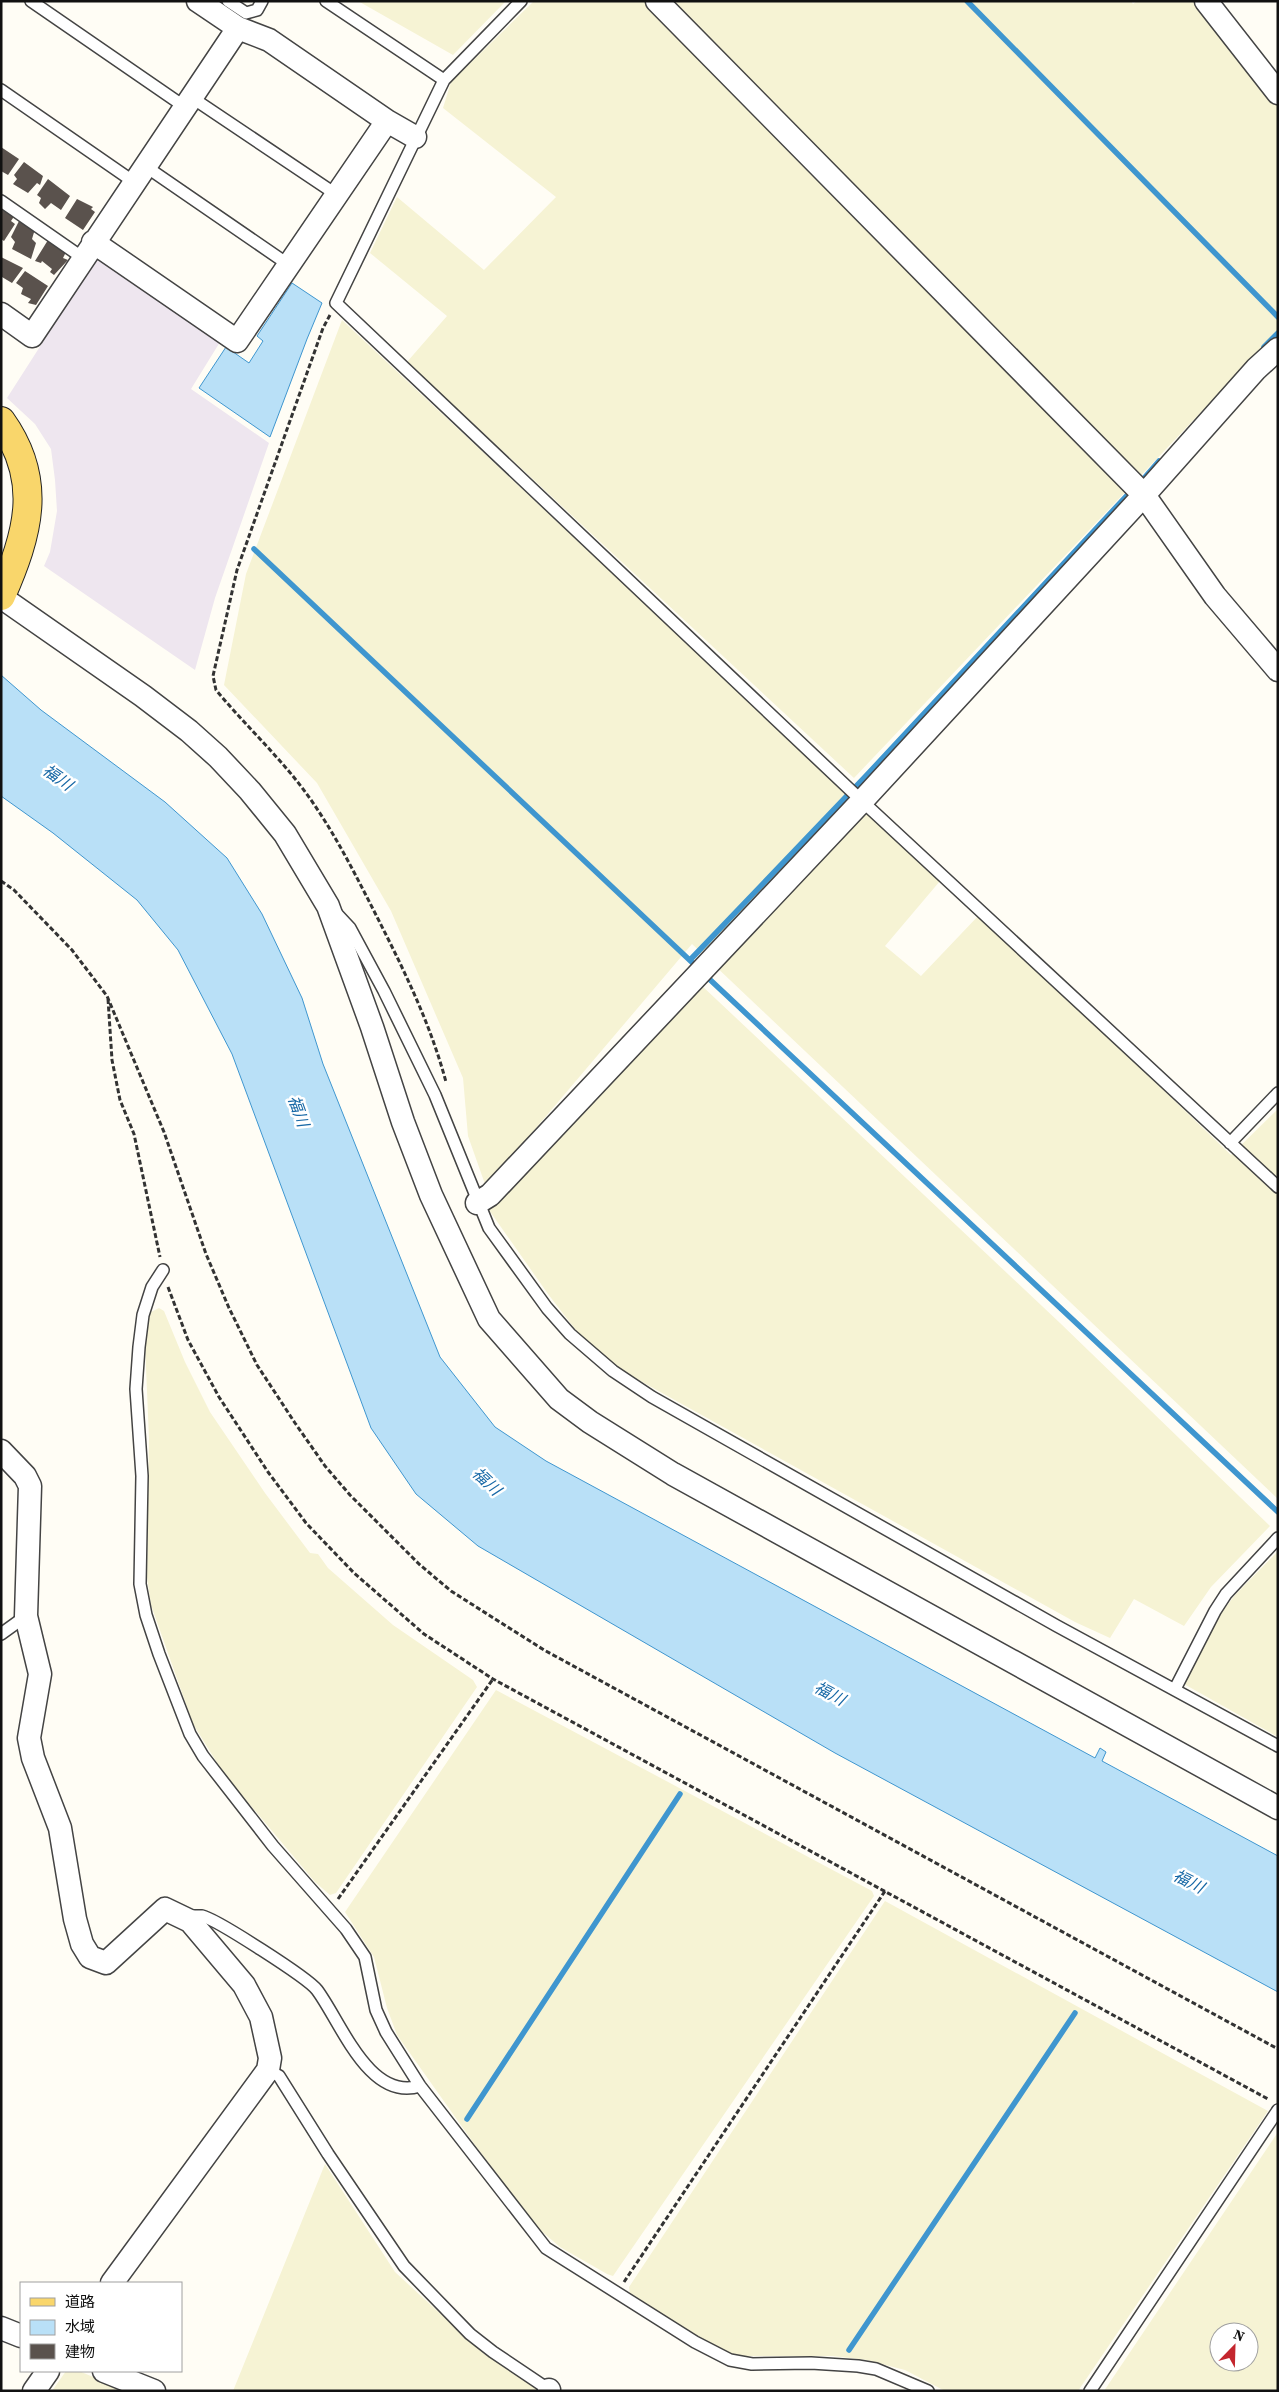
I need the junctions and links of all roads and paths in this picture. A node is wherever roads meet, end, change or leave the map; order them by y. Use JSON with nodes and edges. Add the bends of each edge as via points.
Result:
{"nodes":[{"id":1,"x":31,"y":1,"type":"edge"},
{"id":2,"x":198,"y":1,"type":"edge"},
{"id":3,"x":228,"y":1,"type":"edge"},
{"id":4,"x":262,"y":1,"type":"edge"},
{"id":5,"x":326,"y":1,"type":"edge"},
{"id":6,"x":520,"y":1,"type":"edge"},
{"id":7,"x":657,"y":1,"type":"edge"},
{"id":8,"x":1206,"y":1,"type":"edge"},
{"id":9,"x":238,"y":28,"type":"junction"},
{"id":10,"x":444,"y":80,"type":"junction"},
{"id":11,"x":1,"y":90,"type":"edge"},
{"id":12,"x":1278,"y":93,"type":"edge"},
{"id":13,"x":188,"y":102,"type":"junction"},
{"id":14,"x":387,"y":121,"type":"junction"},
{"id":15,"x":415,"y":137,"type":"junction"},
{"id":16,"x":139,"y":174,"type":"junction"},
{"id":17,"x":337,"y":195,"type":"junction"},
{"id":18,"x":1,"y":201,"type":"edge"},
{"id":19,"x":88,"y":250,"type":"junction"},
{"id":20,"x":289,"y":265,"type":"junction"},
{"id":21,"x":336,"y":303,"type":"junction"},
{"id":22,"x":1,"y":314,"type":"edge"},
{"id":23,"x":1278,"y":349,"type":"edge"},
{"id":24,"x":1,"y":421,"type":"edge"},
{"id":25,"x":1144,"y":495,"type":"junction"},
{"id":26,"x":1,"y":596,"type":"edge"},
{"id":27,"x":1278,"y":670,"type":"edge"},
{"id":28,"x":862,"y":801,"type":"junction"},
{"id":29,"x":1,"y":881,"type":"edge"},
{"id":30,"x":328,"y":906,"type":"junction"},
{"id":31,"x":108,"y":996,"type":"junction"},
{"id":32,"x":447,"y":1084,"type":"dead end"},
{"id":33,"x":1278,"y":1094,"type":"edge"},
{"id":34,"x":1230,"y":1143,"type":"junction"},
{"id":35,"x":1278,"y":1187,"type":"edge"},
{"id":36,"x":477,"y":1203,"type":"junction"},
{"id":37,"x":163,"y":1270,"type":"junction"},
{"id":38,"x":1,"y":1451,"type":"edge"},
{"id":39,"x":1278,"y":1538,"type":"edge"},
{"id":40,"x":26,"y":1616,"type":"junction"},
{"id":41,"x":1,"y":1634,"type":"edge"},
{"id":42,"x":493,"y":1679,"type":"junction"},
{"id":43,"x":1175,"y":1689,"type":"junction"},
{"id":44,"x":1278,"y":1746,"type":"edge"},
{"id":45,"x":1278,"y":1808,"type":"edge"},
{"id":46,"x":885,"y":1891,"type":"junction"},
{"id":47,"x":330,"y":1911,"type":"junction"},
{"id":48,"x":190,"y":1921,"type":"junction"},
{"id":49,"x":1278,"y":2049,"type":"edge"},
{"id":50,"x":268,"y":2070,"type":"junction"},
{"id":51,"x":420,"y":2086,"type":"junction"},
{"id":52,"x":1269,"y":2099,"type":"dead end"},
{"id":53,"x":1278,"y":2110,"type":"edge"},
{"id":54,"x":113,"y":2282,"type":"edge"},
{"id":55,"x":617,"y":2293,"type":"junction"},
{"id":56,"x":1,"y":2328,"type":"edge"},
{"id":57,"x":20,"y":2336,"type":"edge"},
{"id":58,"x":47,"y":2372,"type":"edge"},
{"id":59,"x":106,"y":2372,"type":"edge"},
{"id":60,"x":912,"y":2387,"type":"edge"},
{"id":61,"x":550,"y":2390,"type":"edge"},
{"id":62,"x":34,"y":2391,"type":"edge"},
{"id":63,"x":154,"y":2391,"type":"edge"},
{"id":64,"x":928,"y":2391,"type":"edge"},
{"id":65,"x":1090,"y":2391,"type":"edge"}],
"edges":[{"from":1,"to":13,"type":"lane"},
{"from":2,"to":9,"type":"street"},
{"from":3,"to":4,"type":"lane","via":[[246,13],[257,10]]},
{"from":5,"to":10,"type":"lane"},
{"from":6,"to":10,"type":"lane"},
{"from":7,"to":25,"type":"street"},
{"from":8,"to":12,"type":"street"},
{"from":9,"to":13,"type":"street"},
{"from":9,"to":14,"type":"street","via":[[269,40]]},
{"from":10,"to":15,"type":"lane"},
{"from":11,"to":16,"type":"lane"},
{"from":13,"to":16,"type":"street"},
{"from":13,"to":17,"type":"lane"},
{"from":14,"to":15,"type":"street"},
{"from":14,"to":17,"type":"street"},
{"from":15,"to":21,"type":"lane"},
{"from":16,"to":19,"type":"street"},
{"from":16,"to":20,"type":"lane"},
{"from":17,"to":20,"type":"street"},
{"from":18,"to":19,"type":"lane"},
{"from":19,"to":20,"type":"street","via":[[237,341]]},
{"from":19,"to":22,"type":"street","via":[[32,336]]},
{"from":21,"to":28,"type":"lane"},
{"from":21,"to":32,"type":"path","via":[[323,328],[237,570],[213,676],[216,690],[292,776],[347,858],[420,1008],[438,1050]]},
{"from":23,"to":25,"type":"street","via":[[1256,369]]},
{"from":24,"to":26,"type":"main road","via":[[19,451],[28,500],[20,550]]},
{"from":25,"to":27,"type":"street","via":[[1215,596]]},
{"from":25,"to":28,"type":"street"},
{"from":26,"to":30,"type":"street","via":[[143,696],[218,757],[285,834]]},
{"from":28,"to":34,"type":"lane"},
{"from":28,"to":36,"type":"street","via":[[490,1195]]},
{"from":29,"to":31,"type":"path","via":[[14,890],[72,950]]},
{"from":30,"to":36,"type":"lane","via":[[350,928],[384,991],[435,1096]]},
{"from":30,"to":45,"type":"street","via":[[431,1195],[489,1319],[559,1399],[673,1474]]},
{"from":31,"to":37,"type":"path","via":[[115,1076],[120,1100],[134,1134]]},
{"from":31,"to":49,"type":"path","via":[[164,1132],[206,1254],[257,1365],[325,1466],[376,1523],[419,1564],[451,1590],[544,1650]]},
{"from":33,"to":34,"type":"lane"},
{"from":34,"to":35,"type":"lane"},
{"from":36,"to":43,"type":"lane","via":[[488,1228],[548,1308],[570,1334],[613,1371],[652,1397],[1056,1626]]},
{"from":37,"to":42,"type":"path","via":[[188,1340],[219,1397],[306,1523],[354,1573],[424,1634]]},
{"from":37,"to":47,"type":"lane","via":[[152,1287],[143,1315],[136,1389],[142,1476],[140,1584],[146,1616],[190,1734],[203,1756],[273,1846]]},
{"from":38,"to":40,"type":"street","via":[[25,1476],[30,1486]]},
{"from":39,"to":43,"type":"lane","via":[[1226,1594]]},
{"from":40,"to":41,"type":"lane"},
{"from":40,"to":48,"type":"street","via":[[40,1674],[29,1738],[32,1758],[60,1828],[74,1919],[82,1944],[90,1957],[106,1964],[165,1908]]},
{"from":42,"to":46,"type":"path"},
{"from":42,"to":47,"type":"path"},
{"from":43,"to":44,"type":"lane"},
{"from":46,"to":52,"type":"path"},
{"from":46,"to":55,"type":"path"},
{"from":47,"to":51,"type":"lane","via":[[365,1957],[382,2025]]},
{"from":48,"to":50,"type":"street","via":[[244,1986],[261,2016],[270,2058]]},
{"from":48,"to":51,"type":"lane","via":[[194,1916],[202,1916],[217,1923],[294,1972],[317,1990],[355,2053],[376,2075],[400,2090]]},
{"from":50,"to":54,"type":"street"},
{"from":50,"to":61,"type":"lane","via":[[279,2076],[404,2266],[470,2334]]},
{"from":51,"to":55,"type":"lane","via":[[546,2248]]},
{"from":53,"to":65,"type":"lane"},
{"from":55,"to":60,"type":"lane","via":[[695,2342],[741,2363],[858,2366],[876,2369]]},
{"from":56,"to":57,"type":"street"},
{"from":58,"to":62,"type":"street"},
{"from":59,"to":63,"type":"street"},
{"from":60,"to":64,"type":"lane"}]}
